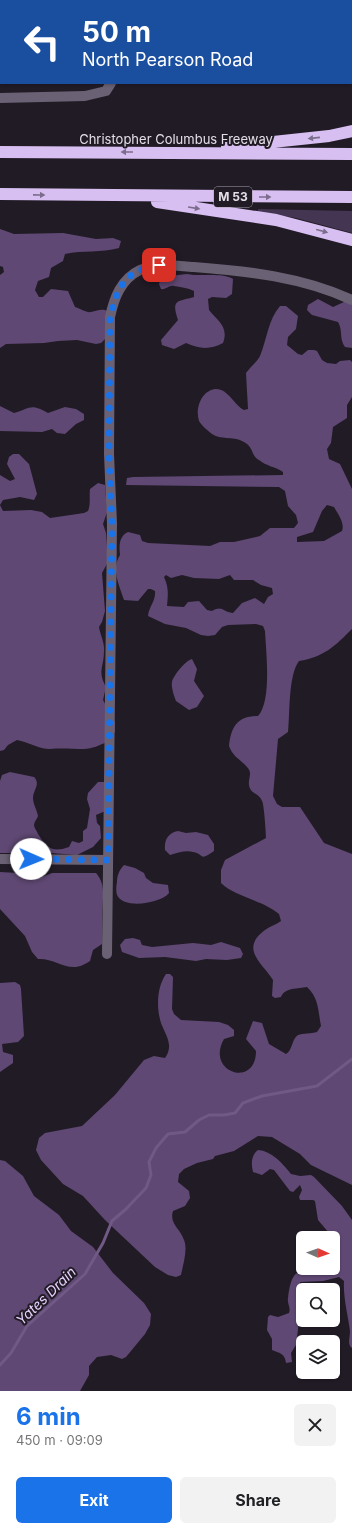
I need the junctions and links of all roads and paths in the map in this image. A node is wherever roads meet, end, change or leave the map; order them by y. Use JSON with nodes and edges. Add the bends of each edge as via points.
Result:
{"nodes":[{"id":1,"x":111,"y":84,"type":"edge"},
{"id":2,"x":0,"y":98,"type":"edge"},
{"id":3,"x":352,"y":130,"type":"edge"},
{"id":4,"x":0,"y":152,"type":"edge"},
{"id":5,"x":166,"y":153,"type":"junction"},
{"id":6,"x":352,"y":154,"type":"edge"},
{"id":7,"x":0,"y":194,"type":"edge"},
{"id":8,"x":114,"y":196,"type":"junction"},
{"id":9,"x":352,"y":197,"type":"edge"},
{"id":10,"x":352,"y":240,"type":"edge"},
{"id":11,"x":352,"y":300,"type":"edge"},
{"id":12,"x":0,"y":859,"type":"edge"},
{"id":13,"x":108,"y":860,"type":"junction"},
{"id":14,"x":108,"y":954,"type":"dead end"}],
"edges":[{"from":1,"to":2,"type":"street","via":[[106,91],[85,96]]},
{"from":3,"to":5,"type":"highway","one_way":true,"via":[[329,136]]},
{"from":5,"to":4,"type":"highway","name":"Christopher Columbus Freeway","one_way":true},
{"from":5,"to":6,"type":"highway","name":"Christopher Columbus Freeway"},
{"from":7,"to":8,"type":"highway","number":"M 53","one_way":true},
{"from":8,"to":9,"type":"highway","number":"M 53","one_way":true},
{"from":8,"to":10,"type":"highway","one_way":true,"via":[[276,220]]},
{"from":11,"to":13,"type":"street","via":[[296,281],[230,270],[159,265],[140,270],[127,278],[118,290],[110,317],[109,454],[112,524]]},
{"from":12,"to":13,"type":"street"},
{"from":13,"to":14,"type":"street"}]}
